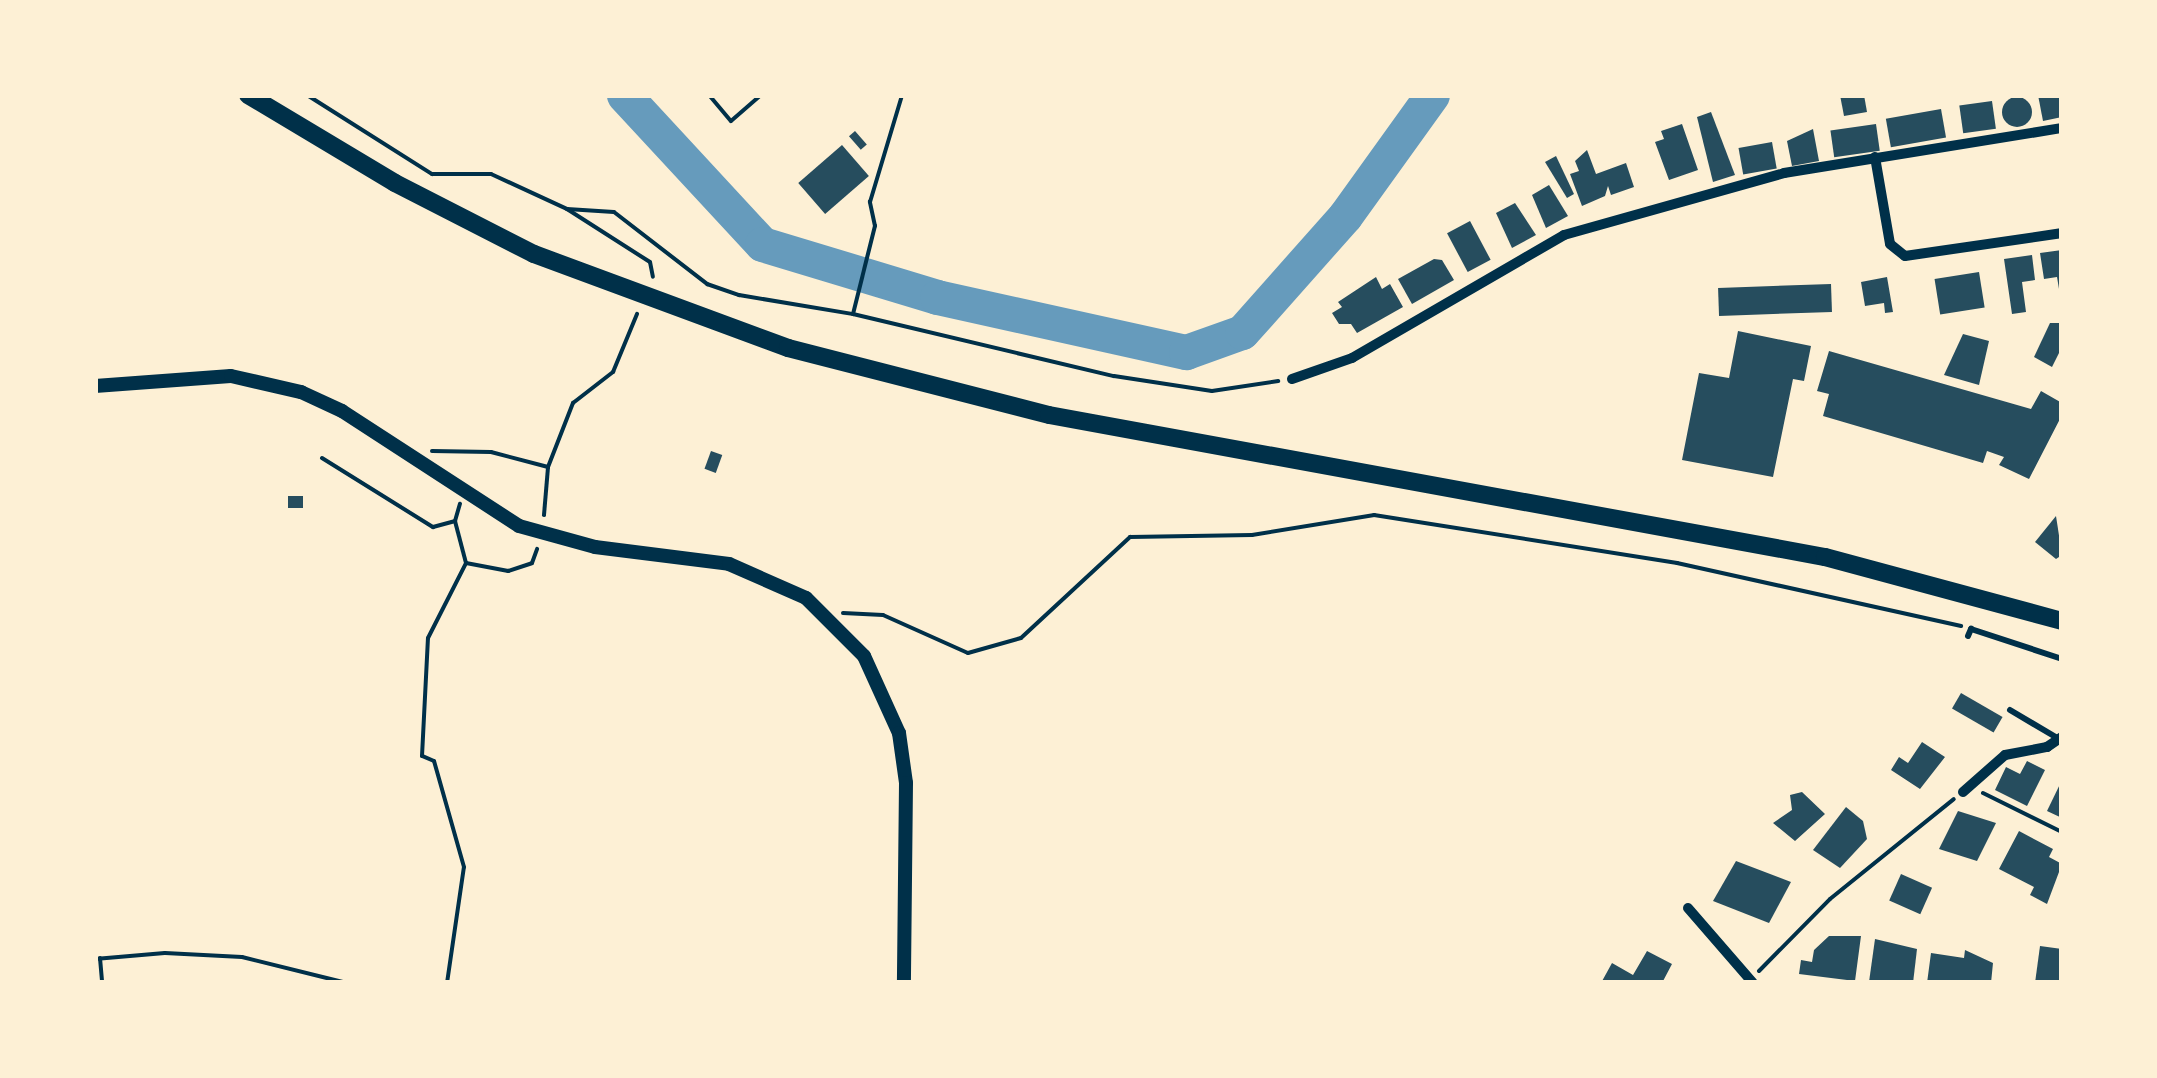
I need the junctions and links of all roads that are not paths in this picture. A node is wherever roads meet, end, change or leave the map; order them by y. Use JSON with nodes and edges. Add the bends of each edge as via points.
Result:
{"nodes":[{"id":1,"x":248,"y":95,"type":"edge"},
{"id":2,"x":2062,"y":128,"type":"edge"},
{"id":3,"x":1874,"y":157,"type":"junction"},
{"id":4,"x":2062,"y":233,"type":"edge"},
{"id":5,"x":1292,"y":379,"type":"road end"},
{"id":6,"x":95,"y":386,"type":"edge"},
{"id":7,"x":2062,"y":621,"type":"edge"},
{"id":8,"x":1969,"y":632,"type":"road end"},
{"id":9,"x":2062,"y":659,"type":"edge"},
{"id":10,"x":2010,"y":710,"type":"dead end"},
{"id":11,"x":2061,"y":739,"type":"edge"},
{"id":12,"x":1966,"y":789,"type":"road end"},
{"id":13,"x":1688,"y":908,"type":"dead end"},
{"id":14,"x":1752,"y":980,"type":"edge"},
{"id":15,"x":904,"y":983,"type":"edge"}],
"edges":[{"from":1,"to":7,"type":"main road","via":[[395,184],[534,254],[788,348],[1049,415],[1825,556]]},
{"from":2,"to":3,"type":"street"},
{"from":3,"to":4,"type":"street","via":[[1890,244],[1904,256]]},
{"from":3,"to":5,"type":"street","via":[[1680,198],[1564,235],[1352,358]]},
{"from":6,"to":15,"type":"street","via":[[200,376],[266,382],[342,411],[520,526],[594,547],[729,564],[772,579],[824,611],[864,656],[899,733],[906,783]]},
{"from":8,"to":9,"type":"lane"},
{"from":10,"to":11,"type":"lane"},
{"from":11,"to":12,"type":"street","via":[[2005,754]]},
{"from":13,"to":14,"type":"street"}]}
